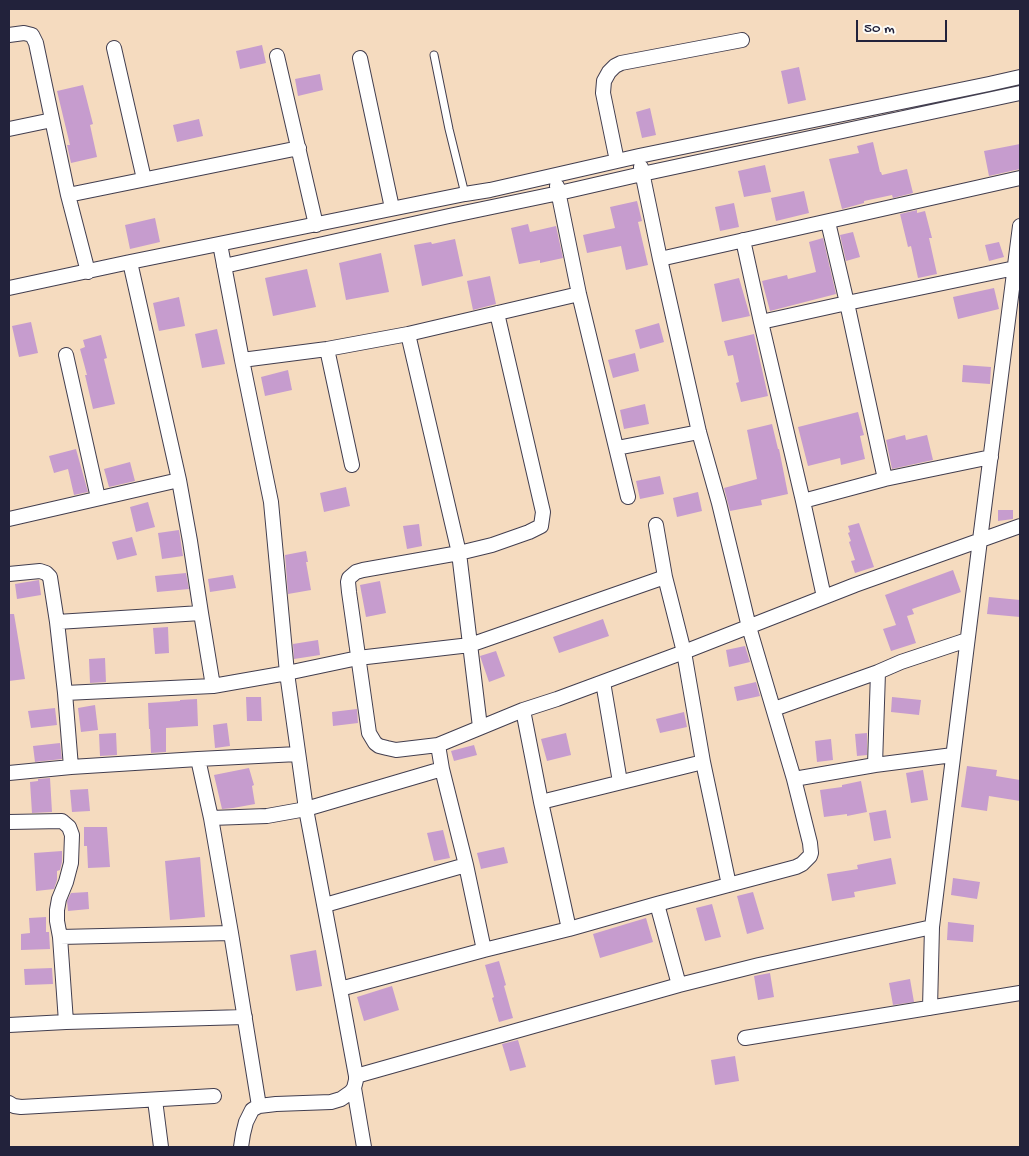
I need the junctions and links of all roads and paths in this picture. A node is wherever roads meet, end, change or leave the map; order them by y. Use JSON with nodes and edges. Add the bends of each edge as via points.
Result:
{"nodes":[{"id":1,"x":9,"y":35,"type":"edge"},
{"id":2,"x":742,"y":40,"type":"dead end"},
{"id":3,"x":114,"y":48,"type":"dead end"},
{"id":4,"x":434,"y":55,"type":"dead end"},
{"id":5,"x":276,"y":56,"type":"dead end"},
{"id":6,"x":360,"y":58,"type":"dead end"},
{"id":7,"x":1020,"y":76,"type":"edge"},
{"id":8,"x":1020,"y":93,"type":"edge"},
{"id":9,"x":52,"y":120,"type":"junction"},
{"id":10,"x":9,"y":129,"type":"edge"},
{"id":11,"x":298,"y":148,"type":"junction"},
{"id":12,"x":639,"y":156,"type":"junction"},
{"id":13,"x":617,"y":161,"type":"junction"},
{"id":14,"x":642,"y":174,"type":"junction"},
{"id":15,"x":554,"y":176,"type":"junction"},
{"id":16,"x":1020,"y":178,"type":"edge"},
{"id":17,"x":144,"y":179,"type":"junction"},
{"id":18,"x":558,"y":193,"type":"junction"},
{"id":19,"x":465,"y":194,"type":"junction"},
{"id":20,"x":68,"y":195,"type":"junction"},
{"id":21,"x":392,"y":208,"type":"junction"},
{"id":22,"x":828,"y":222,"type":"junction"},
{"id":23,"x":316,"y":225,"type":"junction"},
{"id":24,"x":1020,"y":226,"type":"edge"},
{"id":25,"x":295,"y":229,"type":"junction"},
{"id":26,"x":743,"y":240,"type":"junction"},
{"id":27,"x":220,"y":244,"type":"junction"},
{"id":28,"x":300,"y":249,"type":"junction"},
{"id":29,"x":660,"y":259,"type":"junction"},
{"id":30,"x":130,"y":262,"type":"junction"},
{"id":31,"x":224,"y":266,"type":"junction"},
{"id":32,"x":1015,"y":268,"type":"junction"},
{"id":33,"x":88,"y":272,"type":"junction"},
{"id":34,"x":9,"y":288,"type":"edge"},
{"id":35,"x":579,"y":294,"type":"junction"},
{"id":36,"x":848,"y":302,"type":"junction"},
{"id":37,"x":497,"y":313,"type":"junction"},
{"id":38,"x":761,"y":322,"type":"junction"},
{"id":39,"x":408,"y":334,"type":"junction"},
{"id":40,"x":327,"y":349,"type":"junction"},
{"id":41,"x":66,"y":355,"type":"dead end"},
{"id":42,"x":242,"y":360,"type":"junction"},
{"id":43,"x":700,"y":432,"type":"junction"},
{"id":44,"x":617,"y":448,"type":"junction"},
{"id":45,"x":991,"y":457,"type":"junction"},
{"id":46,"x":352,"y":464,"type":"dead end"},
{"id":47,"x":885,"y":479,"type":"junction"},
{"id":48,"x":179,"y":480,"type":"junction"},
{"id":49,"x":628,"y":497,"type":"dead end"},
{"id":50,"x":98,"y":498,"type":"junction"},
{"id":51,"x":803,"y":501,"type":"junction"},
{"id":52,"x":9,"y":519,"type":"edge"},
{"id":53,"x":656,"y":525,"type":"dead end"},
{"id":54,"x":1020,"y":526,"type":"edge"},
{"id":55,"x":980,"y":540,"type":"junction"},
{"id":56,"x":459,"y":553,"type":"junction"},
{"id":57,"x":9,"y":574,"type":"edge"},
{"id":58,"x":665,"y":578,"type":"junction"},
{"id":59,"x":824,"y":597,"type":"junction"},
{"id":60,"x":201,"y":613,"type":"junction"},
{"id":61,"x":57,"y":622,"type":"junction"},
{"id":62,"x":749,"y":627,"type":"junction"},
{"id":63,"x":968,"y":640,"type":"junction"},
{"id":64,"x":470,"y":645,"type":"junction"},
{"id":65,"x":684,"y":652,"type":"junction"},
{"id":66,"x":358,"y":658,"type":"junction"},
{"id":67,"x":878,"y":672,"type":"junction"},
{"id":68,"x":286,"y":673,"type":"junction"},
{"id":69,"x":603,"y":682,"type":"junction"},
{"id":70,"x":213,"y":686,"type":"junction"},
{"id":71,"x":65,"y":693,"type":"junction"},
{"id":72,"x":774,"y":709,"type":"junction"},
{"id":73,"x":523,"y":710,"type":"junction"},
{"id":74,"x":480,"y":727,"type":"junction"},
{"id":75,"x":438,"y":745,"type":"junction"},
{"id":76,"x":298,"y":754,"type":"junction"},
{"id":77,"x":953,"y":755,"type":"junction"},
{"id":78,"x":198,"y":759,"type":"junction"},
{"id":79,"x":703,"y":762,"type":"junction"},
{"id":80,"x":875,"y":765,"type":"junction"},
{"id":81,"x":71,"y":767,"type":"junction"},
{"id":82,"x":442,"y":768,"type":"junction"},
{"id":83,"x":9,"y":773,"type":"edge"},
{"id":84,"x":794,"y":779,"type":"junction"},
{"id":85,"x":620,"y":782,"type":"junction"},
{"id":86,"x":541,"y":802,"type":"junction"},
{"id":87,"x":306,"y":809,"type":"junction"},
{"id":88,"x":211,"y":818,"type":"junction"},
{"id":89,"x":9,"y":822,"type":"edge"},
{"id":90,"x":466,"y":865,"type":"junction"},
{"id":91,"x":729,"y":884,"type":"junction"},
{"id":92,"x":657,"y":904,"type":"junction"},
{"id":93,"x":325,"y":905,"type":"junction"},
{"id":94,"x":932,"y":927,"type":"junction"},
{"id":95,"x":569,"y":929,"type":"junction"},
{"id":96,"x":231,"y":933,"type":"junction"},
{"id":97,"x":60,"y":937,"type":"junction"},
{"id":98,"x":484,"y":950,"type":"junction"},
{"id":99,"x":679,"y":986,"type":"junction"},
{"id":100,"x":340,"y":989,"type":"junction"},
{"id":101,"x":1020,"y":993,"type":"edge"},
{"id":102,"x":930,"y":1008,"type":"junction"},
{"id":103,"x":245,"y":1017,"type":"junction"},
{"id":104,"x":66,"y":1022,"type":"junction"},
{"id":105,"x":9,"y":1025,"type":"edge"},
{"id":106,"x":745,"y":1038,"type":"dead end"},
{"id":107,"x":355,"y":1082,"type":"junction"},
{"id":108,"x":214,"y":1096,"type":"dead end"},
{"id":109,"x":156,"y":1100,"type":"junction"},
{"id":110,"x":9,"y":1103,"type":"edge"},
{"id":111,"x":259,"y":1106,"type":"junction"},
{"id":112,"x":161,"y":1147,"type":"edge"},
{"id":113,"x":242,"y":1147,"type":"edge"},
{"id":114,"x":364,"y":1147,"type":"edge"}],
"edges":[{"from":1,"to":9,"type":"street","via":[[24,33],[32,36],[36,43]]},
{"from":2,"to":13,"type":"street","via":[[615,66],[604,81],[603,93]]},
{"from":3,"to":17,"type":"street"},
{"from":4,"to":19,"type":"lane"},
{"from":5,"to":11,"type":"street"},
{"from":6,"to":21,"type":"street"},
{"from":7,"to":12,"type":"street"},
{"from":8,"to":14,"type":"street"},
{"from":9,"to":10,"type":"street"},
{"from":9,"to":20,"type":"street"},
{"from":11,"to":17,"type":"street"},
{"from":11,"to":23,"type":"street"},
{"from":12,"to":13,"type":"street"},
{"from":12,"to":14,"type":"street"},
{"from":13,"to":15,"type":"street"},
{"from":14,"to":18,"type":"street"},
{"from":14,"to":29,"type":"street"},
{"from":15,"to":18,"type":"street"},
{"from":15,"to":19,"type":"street"},
{"from":16,"to":22,"type":"street"},
{"from":17,"to":20,"type":"street"},
{"from":18,"to":28,"type":"street"},
{"from":18,"to":35,"type":"street"},
{"from":19,"to":21,"type":"street"},
{"from":20,"to":33,"type":"street"},
{"from":21,"to":23,"type":"street"},
{"from":22,"to":26,"type":"street"},
{"from":22,"to":36,"type":"street"},
{"from":23,"to":25,"type":"street"},
{"from":24,"to":32,"type":"street"},
{"from":25,"to":27,"type":"street"},
{"from":25,"to":28,"type":"street"},
{"from":26,"to":29,"type":"street"},
{"from":26,"to":38,"type":"street"},
{"from":27,"to":30,"type":"street"},
{"from":27,"to":31,"type":"street"},
{"from":28,"to":31,"type":"street"},
{"from":29,"to":43,"type":"street"},
{"from":30,"to":33,"type":"street"},
{"from":30,"to":48,"type":"street"},
{"from":31,"to":42,"type":"street"},
{"from":32,"to":36,"type":"street"},
{"from":32,"to":45,"type":"street"},
{"from":33,"to":34,"type":"street"},
{"from":35,"to":37,"type":"street"},
{"from":35,"to":44,"type":"street"},
{"from":36,"to":38,"type":"street"},
{"from":36,"to":47,"type":"street"},
{"from":37,"to":39,"type":"street"},
{"from":37,"to":56,"type":"street","via":[[543,512],[541,526],[492,545]]},
{"from":38,"to":51,"type":"street"},
{"from":39,"to":40,"type":"street"},
{"from":39,"to":56,"type":"street"},
{"from":40,"to":42,"type":"street"},
{"from":40,"to":46,"type":"street"},
{"from":41,"to":50,"type":"street"},
{"from":42,"to":68,"type":"street","via":[[271,502]]},
{"from":43,"to":44,"type":"street"},
{"from":43,"to":62,"type":"street"},
{"from":44,"to":49,"type":"street"},
{"from":45,"to":47,"type":"street"},
{"from":45,"to":55,"type":"street"},
{"from":47,"to":51,"type":"street"},
{"from":48,"to":50,"type":"street"},
{"from":48,"to":60,"type":"street"},
{"from":50,"to":52,"type":"street"},
{"from":51,"to":59,"type":"street"},
{"from":53,"to":58,"type":"street"},
{"from":54,"to":55,"type":"street"},
{"from":55,"to":59,"type":"street"},
{"from":55,"to":63,"type":"street"},
{"from":56,"to":64,"type":"street"},
{"from":56,"to":66,"type":"street","via":[[363,570],[349,578],[348,592]]},
{"from":57,"to":61,"type":"street","via":[[40,571],[48,574]]},
{"from":58,"to":64,"type":"street"},
{"from":58,"to":65,"type":"street"},
{"from":59,"to":62,"type":"street"},
{"from":60,"to":61,"type":"street"},
{"from":60,"to":70,"type":"street"},
{"from":61,"to":71,"type":"street"},
{"from":62,"to":65,"type":"street"},
{"from":62,"to":72,"type":"street"},
{"from":63,"to":67,"type":"street"},
{"from":63,"to":77,"type":"street"},
{"from":64,"to":66,"type":"street"},
{"from":64,"to":74,"type":"street"},
{"from":65,"to":69,"type":"street"},
{"from":65,"to":79,"type":"street"},
{"from":66,"to":68,"type":"street"},
{"from":66,"to":75,"type":"street","via":[[369,733],[375,743],[396,750]]},
{"from":67,"to":72,"type":"street"},
{"from":67,"to":80,"type":"street"},
{"from":68,"to":70,"type":"street"},
{"from":68,"to":76,"type":"street"},
{"from":69,"to":73,"type":"street"},
{"from":69,"to":85,"type":"street"},
{"from":70,"to":71,"type":"street"},
{"from":71,"to":81,"type":"street"},
{"from":72,"to":84,"type":"street"},
{"from":73,"to":74,"type":"street"},
{"from":73,"to":86,"type":"street"},
{"from":74,"to":75,"type":"street"},
{"from":75,"to":82,"type":"street"},
{"from":76,"to":78,"type":"street"},
{"from":76,"to":87,"type":"street"},
{"from":77,"to":80,"type":"street"},
{"from":77,"to":94,"type":"street"},
{"from":78,"to":81,"type":"street"},
{"from":78,"to":88,"type":"street"},
{"from":79,"to":85,"type":"street"},
{"from":79,"to":91,"type":"street"},
{"from":80,"to":84,"type":"street"},
{"from":81,"to":83,"type":"street"},
{"from":82,"to":87,"type":"street"},
{"from":82,"to":90,"type":"street"},
{"from":84,"to":91,"type":"street","via":[[810,842],[810,856],[796,867]]},
{"from":85,"to":86,"type":"street"},
{"from":86,"to":95,"type":"street"},
{"from":87,"to":88,"type":"street","via":[[267,816]]},
{"from":87,"to":93,"type":"street"},
{"from":88,"to":96,"type":"street"},
{"from":89,"to":97,"type":"street","via":[[62,821],[69,827],[72,835],[71,863],[57,910]]},
{"from":90,"to":93,"type":"street"},
{"from":90,"to":98,"type":"street"},
{"from":91,"to":92,"type":"street"},
{"from":92,"to":95,"type":"street"},
{"from":92,"to":99,"type":"street"},
{"from":93,"to":100,"type":"street"},
{"from":94,"to":99,"type":"street"},
{"from":94,"to":102,"type":"street"},
{"from":95,"to":98,"type":"street"},
{"from":96,"to":97,"type":"street"},
{"from":96,"to":103,"type":"street"},
{"from":97,"to":104,"type":"street"},
{"from":98,"to":100,"type":"street"},
{"from":99,"to":107,"type":"street"},
{"from":100,"to":107,"type":"street"},
{"from":101,"to":102,"type":"street"},
{"from":102,"to":106,"type":"street"},
{"from":103,"to":104,"type":"street"},
{"from":103,"to":111,"type":"street"},
{"from":104,"to":105,"type":"street"},
{"from":107,"to":111,"type":"street","via":[[346,1096],[331,1102]]},
{"from":107,"to":114,"type":"street"},
{"from":108,"to":109,"type":"street"},
{"from":109,"to":110,"type":"street","via":[[21,1107]]},
{"from":109,"to":112,"type":"street"},
{"from":111,"to":113,"type":"street","via":[[252,1110],[246,1122]]}]}
